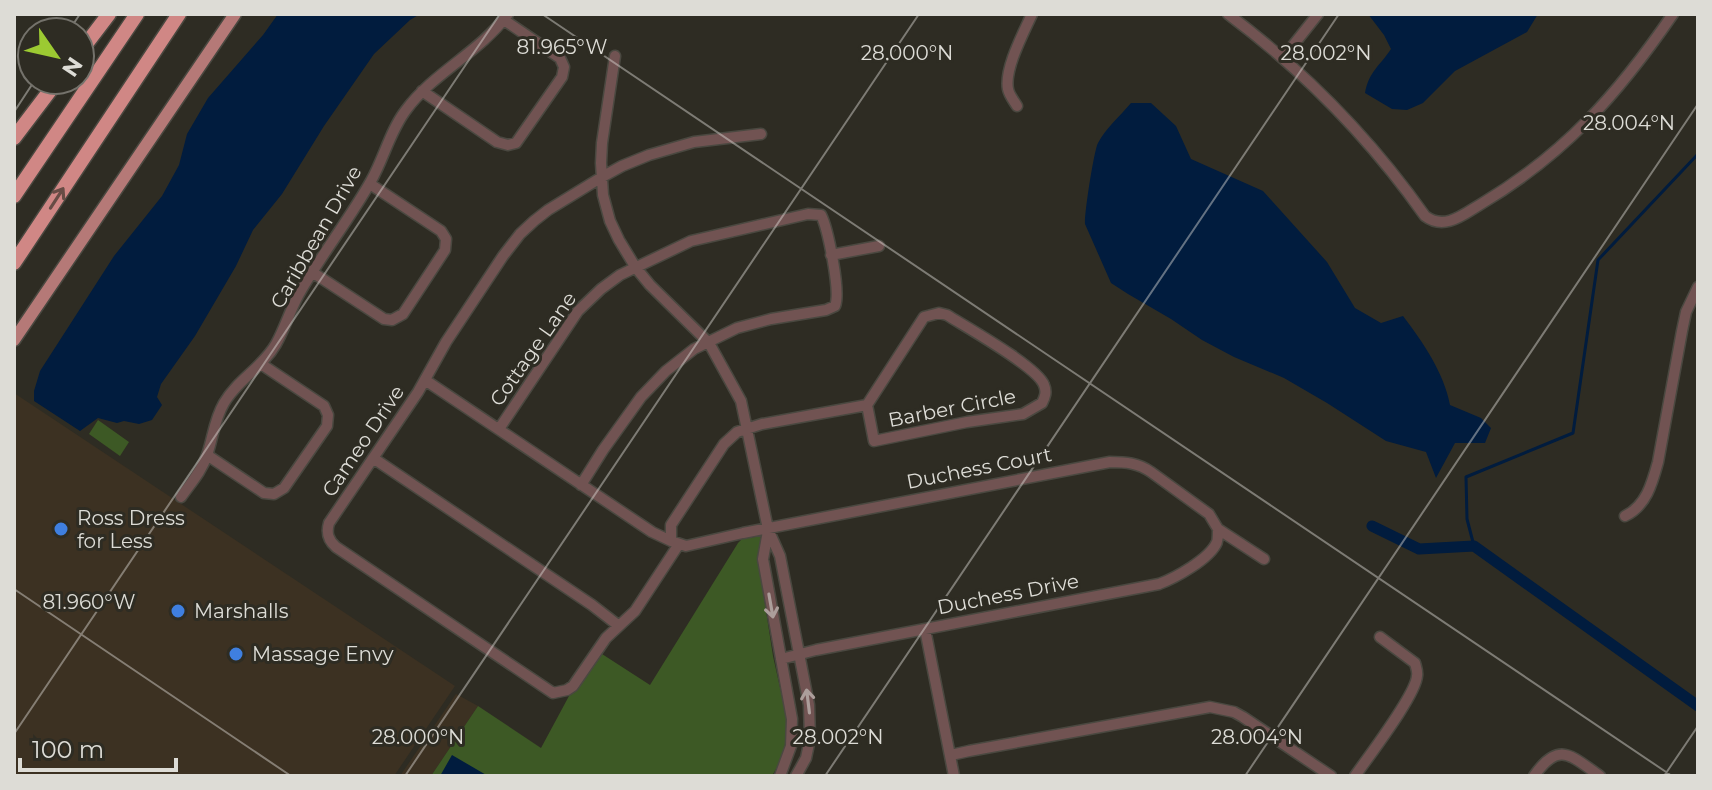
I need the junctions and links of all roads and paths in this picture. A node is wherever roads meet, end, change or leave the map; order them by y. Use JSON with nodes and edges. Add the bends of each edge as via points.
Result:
{"nodes":[{"id":1,"x":109,"y":14,"type":"edge"},
{"id":2,"x":137,"y":14,"type":"edge"},
{"id":3,"x":235,"y":14,"type":"edge"},
{"id":4,"x":1032,"y":14,"type":"edge"},
{"id":5,"x":1228,"y":14,"type":"edge"},
{"id":6,"x":1318,"y":14,"type":"edge"},
{"id":7,"x":1673,"y":14,"type":"edge"},
{"id":8,"x":506,"y":17,"type":"edge"},
{"id":9,"x":176,"y":18,"type":"edge"},
{"id":10,"x":96,"y":31,"type":"edge"},
{"id":11,"x":615,"y":56,"type":"dead end"},
{"id":12,"x":1283,"y":58,"type":"junction"},
{"id":13,"x":422,"y":91,"type":"junction"},
{"id":14,"x":46,"y":96,"type":"edge"},
{"id":15,"x":1017,"y":106,"type":"dead end"},
{"id":16,"x":761,"y":134,"type":"dead end"},
{"id":17,"x":14,"y":138,"type":"edge"},
{"id":18,"x":602,"y":177,"type":"junction"},
{"id":19,"x":370,"y":184,"type":"junction"},
{"id":20,"x":14,"y":196,"type":"edge"},
{"id":21,"x":879,"y":246,"type":"dead end"},
{"id":22,"x":831,"y":255,"type":"junction"},
{"id":23,"x":14,"y":263,"type":"edge"},
{"id":24,"x":636,"y":268,"type":"junction"},
{"id":25,"x":312,"y":272,"type":"junction"},
{"id":26,"x":1698,"y":287,"type":"edge"},
{"id":27,"x":14,"y":340,"type":"edge"},
{"id":28,"x":709,"y":343,"type":"junction"},
{"id":29,"x":261,"y":364,"type":"junction"},
{"id":30,"x":425,"y":380,"type":"junction"},
{"id":31,"x":867,"y":405,"type":"junction"},
{"id":32,"x":499,"y":429,"type":"junction"},
{"id":33,"x":747,"y":429,"type":"junction"},
{"id":34,"x":207,"y":455,"type":"junction"},
{"id":35,"x":373,"y":458,"type":"junction"},
{"id":36,"x":581,"y":485,"type":"junction"},
{"id":37,"x":181,"y":497,"type":"dead end"},
{"id":38,"x":1625,"y":516,"type":"dead end"},
{"id":39,"x":768,"y":529,"type":"junction"},
{"id":40,"x":1218,"y":529,"type":"junction"},
{"id":41,"x":675,"y":542,"type":"junction"},
{"id":42,"x":1264,"y":559,"type":"dead end"},
{"id":43,"x":619,"y":626,"type":"junction"},
{"id":44,"x":925,"y":629,"type":"junction"},
{"id":45,"x":1380,"y":637,"type":"dead end"},
{"id":46,"x":800,"y":654,"type":"junction"},
{"id":47,"x":781,"y":659,"type":"junction"},
{"id":48,"x":951,"y":755,"type":"junction"},
{"id":49,"x":780,"y":776,"type":"edge"},
{"id":50,"x":796,"y":776,"type":"edge"},
{"id":51,"x":954,"y":776,"type":"edge"},
{"id":52,"x":1331,"y":776,"type":"edge"},
{"id":53,"x":1355,"y":776,"type":"edge"},
{"id":54,"x":1534,"y":776,"type":"edge"},
{"id":55,"x":1600,"y":776,"type":"edge"}],
"edges":[{"from":1,"to":10,"type":"highway"},
{"from":2,"to":20,"type":"highway"},
{"from":3,"to":27,"type":"main road"},
{"from":4,"to":15,"type":"street","via":[[1008,79]]},
{"from":5,"to":12,"type":"street"},
{"from":6,"to":12,"type":"street"},
{"from":7,"to":12,"type":"street","via":[[1626,79],[1576,133],[1519,180],[1448,222],[1425,216],[1361,134]]},
{"from":8,"to":13,"type":"street","name":"Caribbean Drive"},
{"from":8,"to":13,"type":"street","via":[[560,58],[564,67],[516,143],[497,142]]},
{"from":23,"to":9,"type":"highway","one_way":true},
{"from":11,"to":18,"type":"street"},
{"from":13,"to":19,"type":"street","name":"Caribbean Drive","via":[[398,123]]},
{"from":14,"to":17,"type":"highway"},
{"from":16,"to":18,"type":"street","name":"Cameo Drive","via":[[674,147]]},
{"from":18,"to":24,"type":"street","via":[[610,221]]},
{"from":18,"to":30,"type":"street","name":"Cameo Drive","via":[[520,234]]},
{"from":19,"to":25,"type":"street","name":"Caribbean Drive"},
{"from":19,"to":25,"type":"street","via":[[446,239],[445,250],[403,314],[384,319]]},
{"from":21,"to":22,"type":"street"},
{"from":22,"to":24,"type":"street","name":"Cottage Lane","via":[[825,222],[821,215],[808,214],[691,241]]},
{"from":22,"to":28,"type":"street","via":[[835,306],[746,325]]},
{"from":24,"to":28,"type":"street"},
{"from":24,"to":32,"type":"street","name":"Cottage Lane","via":[[578,311]]},
{"from":25,"to":29,"type":"street","name":"Caribbean Drive"},
{"from":26,"to":38,"type":"street","via":[[1686,312],[1653,482],[1644,500]]},
{"from":28,"to":33,"type":"street","via":[[741,401]]},
{"from":28,"to":36,"type":"street","via":[[694,349],[648,389]]},
{"from":29,"to":34,"type":"street","name":"Caribbean Drive","via":[[218,413]]},
{"from":29,"to":34,"type":"street","via":[[324,406],[327,426],[284,488],[274,494],[264,493]]},
{"from":30,"to":32,"type":"street"},
{"from":30,"to":35,"type":"street","name":"Cameo Drive"},
{"from":31,"to":31,"type":"street","name":"Barber Circle","via":[[874,441],[1023,414],[1042,403],[1045,391],[1037,375],[939,313],[924,317]]},
{"from":31,"to":33,"type":"street"},
{"from":32,"to":36,"type":"street"},
{"from":33,"to":39,"type":"street"},
{"from":33,"to":41,"type":"street","name":"Cameo Drive","via":[[724,444],[671,525]]},
{"from":34,"to":37,"type":"street","name":"Caribbean Drive"},
{"from":35,"to":43,"type":"street"},
{"from":35,"to":43,"type":"street","name":"Cameo Drive","via":[[329,523],[330,542],[336,547],[553,693],[573,686]]},
{"from":36,"to":41,"type":"street"},
{"from":39,"to":40,"type":"street","name":"Duchess Court","via":[[1110,462],[1142,466],[1209,514]]},
{"from":39,"to":41,"type":"street","name":"Duchess Court","via":[[686,546]]},
{"from":39,"to":46,"type":"street","via":[[780,556]]},
{"from":39,"to":47,"type":"street","one_way":true,"via":[[763,559]]},
{"from":40,"to":42,"type":"street","name":"Duchess Court"},
{"from":40,"to":44,"type":"street","name":"Duchess Drive","via":[[1217,541],[1202,558],[1159,584]]},
{"from":41,"to":43,"type":"street","name":"Cameo Drive","via":[[635,611]]},
{"from":44,"to":46,"type":"street","name":"Duchess Drive"},
{"from":44,"to":48,"type":"street"},
{"from":45,"to":53,"type":"street","via":[[1415,663],[1418,673]]},
{"from":46,"to":47,"type":"street","name":"Duchess Drive"},
{"from":50,"to":46,"type":"street","one_way":true,"via":[[810,739]]},
{"from":47,"to":49,"type":"street","via":[[793,732]]},
{"from":48,"to":51,"type":"street"},
{"from":48,"to":52,"type":"street","via":[[1210,707],[1243,717]]},
{"from":54,"to":55,"type":"street","via":[[1556,755],[1571,757]]}]}
